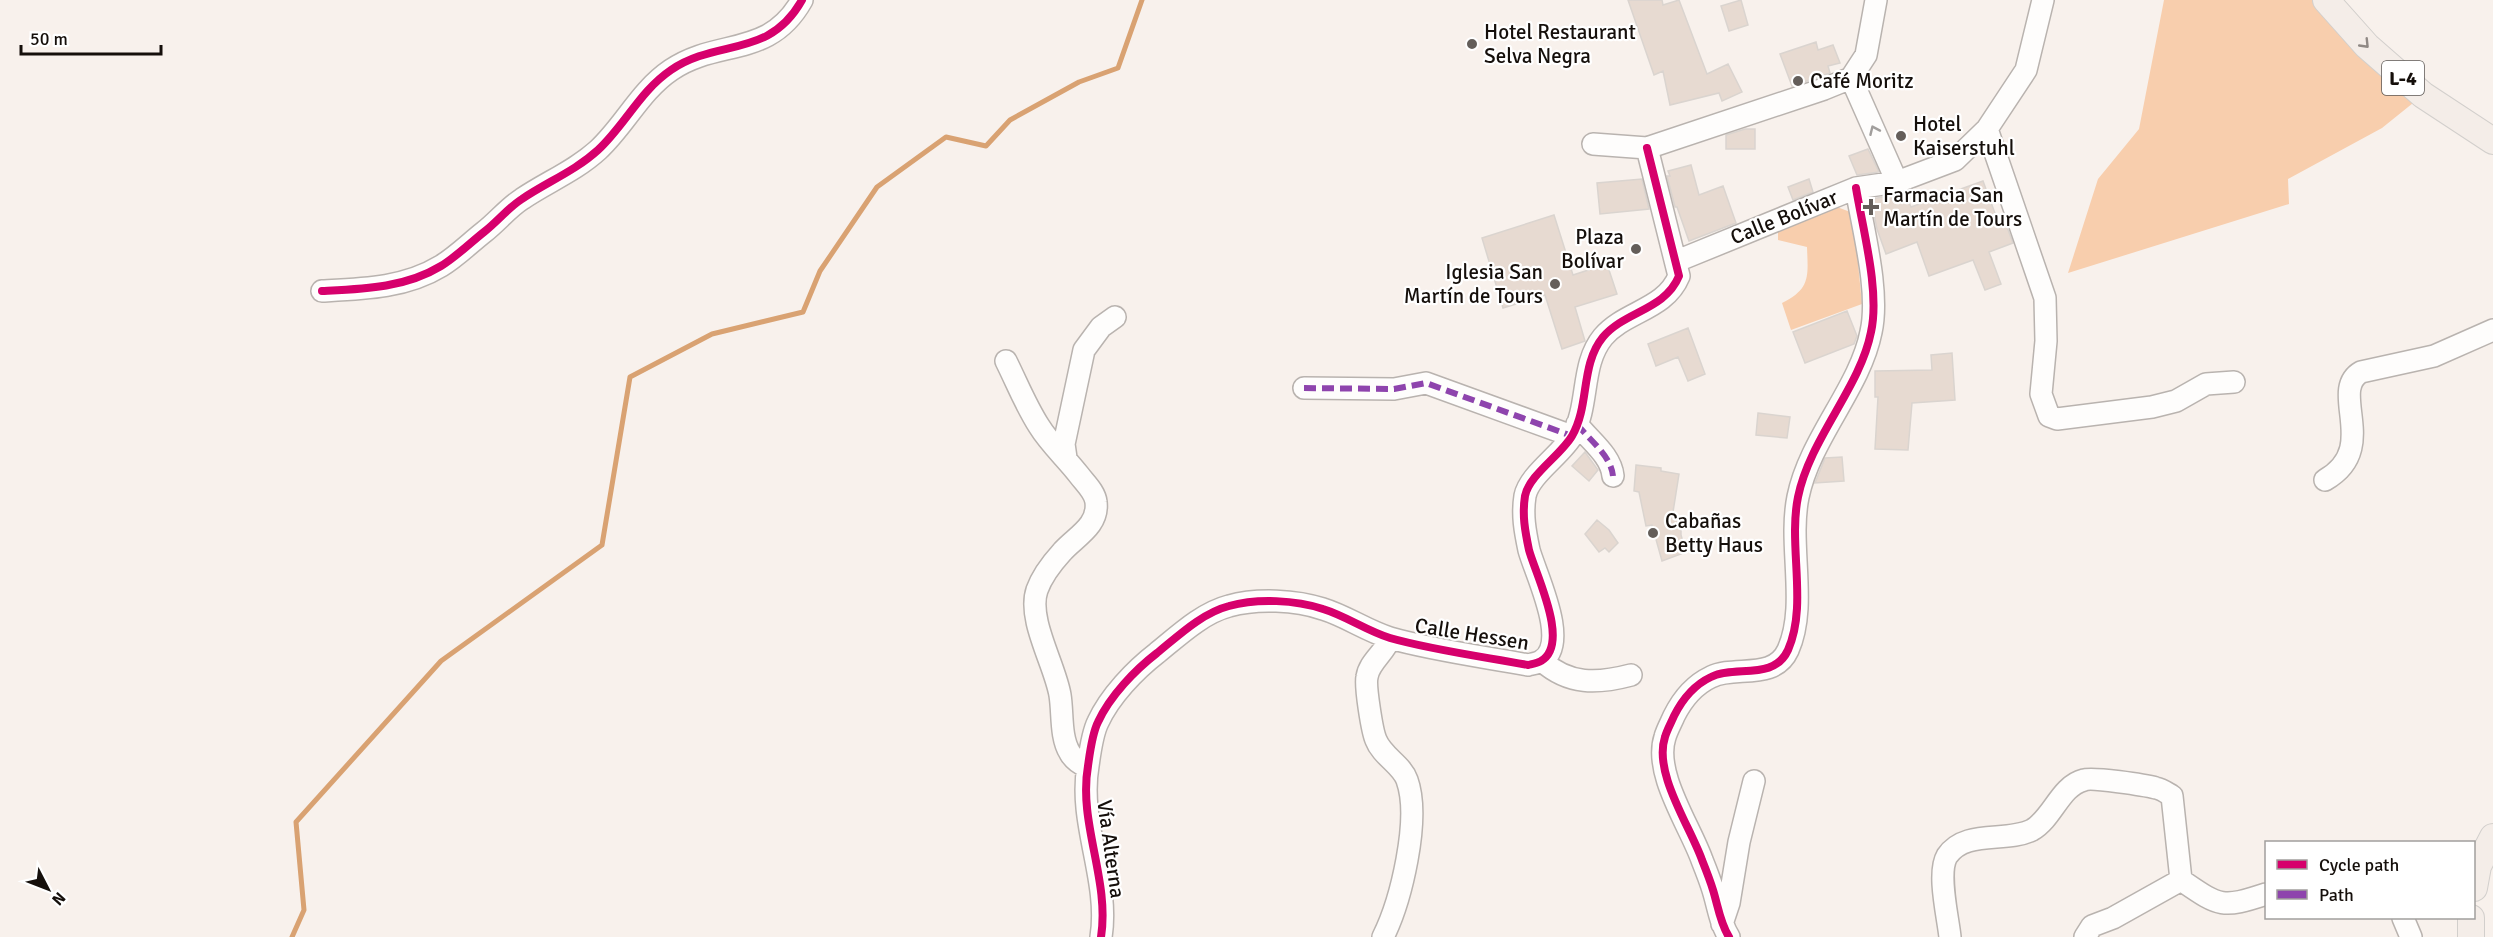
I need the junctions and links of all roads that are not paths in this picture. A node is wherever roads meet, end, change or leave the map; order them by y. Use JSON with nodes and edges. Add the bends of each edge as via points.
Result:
{"nodes":[{"id":1,"x":802,"y":0,"type":"edge"},
{"id":2,"x":1876,"y":0,"type":"edge"},
{"id":3,"x":2043,"y":0,"type":"edge"},
{"id":4,"x":2326,"y":0,"type":"edge"},
{"id":5,"x":1851,"y":78,"type":"junction"},
{"id":6,"x":1987,"y":129,"type":"junction"},
{"id":7,"x":2493,"y":141,"type":"edge"},
{"id":8,"x":1593,"y":144,"type":"dead end"},
{"id":9,"x":1647,"y":148,"type":"junction"},
{"id":10,"x":1897,"y":182,"type":"junction"},
{"id":11,"x":1856,"y":188,"type":"junction"},
{"id":12,"x":1677,"y":261,"type":"junction"},
{"id":13,"x":322,"y":291,"type":"dead end"},
{"id":14,"x":1115,"y":317,"type":"dead end"},
{"id":15,"x":2493,"y":330,"type":"edge"},
{"id":16,"x":1006,"y":361,"type":"dead end"},
{"id":17,"x":2234,"y":382,"type":"dead end"},
{"id":18,"x":1304,"y":388,"type":"dead end"},
{"id":19,"x":1574,"y":430,"type":"junction"},
{"id":20,"x":1066,"y":458,"type":"junction"},
{"id":21,"x":1614,"y":476,"type":"dead end"},
{"id":22,"x":2325,"y":480,"type":"dead end"},
{"id":23,"x":1390,"y":638,"type":"junction"},
{"id":24,"x":1542,"y":661,"type":"junction"},
{"id":25,"x":1631,"y":675,"type":"dead end"},
{"id":26,"x":1087,"y":766,"type":"junction"},
{"id":27,"x":1754,"y":781,"type":"dead end"},
{"id":28,"x":2493,"y":837,"type":"edge"},
{"id":29,"x":2181,"y":880,"type":"junction"},
{"id":30,"x":2475,"y":882,"type":"edge"},
{"id":31,"x":2265,"y":894,"type":"edge"},
{"id":32,"x":2403,"y":919,"type":"edge"},
{"id":33,"x":2471,"y":919,"type":"edge"},
{"id":34,"x":1726,"y":931,"type":"edge"},
{"id":35,"x":1101,"y":937,"type":"edge"},
{"id":36,"x":1383,"y":937,"type":"edge"},
{"id":37,"x":1950,"y":937,"type":"edge"},
{"id":38,"x":2085,"y":937,"type":"edge"},
{"id":39,"x":2411,"y":937,"type":"edge"},
{"id":40,"x":2471,"y":937,"type":"edge"}],
"edges":[{"from":1,"to":13,"type":"street","via":[[786,23],[766,38],[692,57],[668,72],[638,100],[598,150],[570,172],[520,200],[442,266],[390,285]]},
{"from":2,"to":5,"type":"street","via":[[1866,55]]},
{"from":3,"to":6,"type":"street","name":"Calle Bolívar","via":[[2026,70]]},
{"from":4,"to":7,"type":"main road","number":"L-4","one_way":true,"via":[[2367,46],[2423,95]]},
{"from":5,"to":9,"type":"street"},
{"from":10,"to":5,"type":"street","one_way":true},
{"from":6,"to":10,"type":"street","name":"Calle Bolívar","via":[[1955,160]]},
{"from":6,"to":17,"type":"street","via":[[2044,298],[2046,341],[2041,394],[2049,416],[2057,419],[2152,407],[2176,401],[2206,384]]},
{"from":8,"to":9,"type":"street"},
{"from":9,"to":12,"type":"street"},
{"from":10,"to":11,"type":"street","name":"Calle Bolívar"},
{"from":11,"to":12,"type":"street","name":"Calle Bolívar"},
{"from":11,"to":34,"type":"street","via":[[1874,300],[1872,330],[1863,358],[1810,458],[1798,497],[1794,542],[1797,613],[1790,643],[1781,660],[1768,668],[1713,676],[1701,682],[1683,700],[1664,738],[1668,783],[1700,855]]},
{"from":12,"to":19,"type":"street","name":"Calle Hessen","via":[[1680,276],[1665,298],[1605,336],[1594,350]]},
{"from":14,"to":20,"type":"street","via":[[1101,327],[1084,350],[1064,444]]},
{"from":15,"to":22,"type":"street","via":[[2434,356],[2355,375],[2349,390],[2353,440],[2349,458]]},
{"from":16,"to":20,"type":"street","via":[[1038,425]]},
{"from":18,"to":19,"type":"street","via":[[1394,389],[1426,382]]},
{"from":19,"to":21,"type":"street","via":[[1607,459]]},
{"from":19,"to":24,"type":"street","name":"Calle Hessen","via":[[1526,491],[1522,512],[1552,627],[1552,642]]},
{"from":20,"to":26,"type":"street","via":[[1095,497],[1096,513],[1088,528],[1046,573],[1036,591],[1035,613],[1054,668],[1069,753]]},
{"from":23,"to":24,"type":"street","name":"Calle Hessen","via":[[1528,665]]},
{"from":23,"to":26,"type":"street","name":"Calle Hessen","via":[[1323,609],[1288,602],[1228,606],[1192,625],[1150,658],[1119,690],[1098,722]]},
{"from":23,"to":36,"type":"street","via":[[1386,650],[1368,671],[1367,689],[1376,741],[1406,778],[1412,798],[1405,872],[1396,908]]},
{"from":24,"to":25,"type":"street","via":[[1575,681],[1596,682]]},
{"from":26,"to":35,"type":"street","name":"Vía Alterna","via":[[1085,791],[1100,889]]},
{"from":27,"to":34,"type":"street","via":[[1739,842]]},
{"from":28,"to":30,"type":"main road","via":[[2478,866]]},
{"from":29,"to":31,"type":"street","via":[[2212,902],[2237,904]]},
{"from":29,"to":37,"type":"street","via":[[2172,796],[2155,788],[2086,779],[2075,783],[2034,829],[1960,844],[1948,855],[1942,867]]},
{"from":29,"to":38,"type":"street","via":[[2092,926]]},
{"from":32,"to":39,"type":"street"},
{"from":33,"to":40,"type":"main road"}]}
